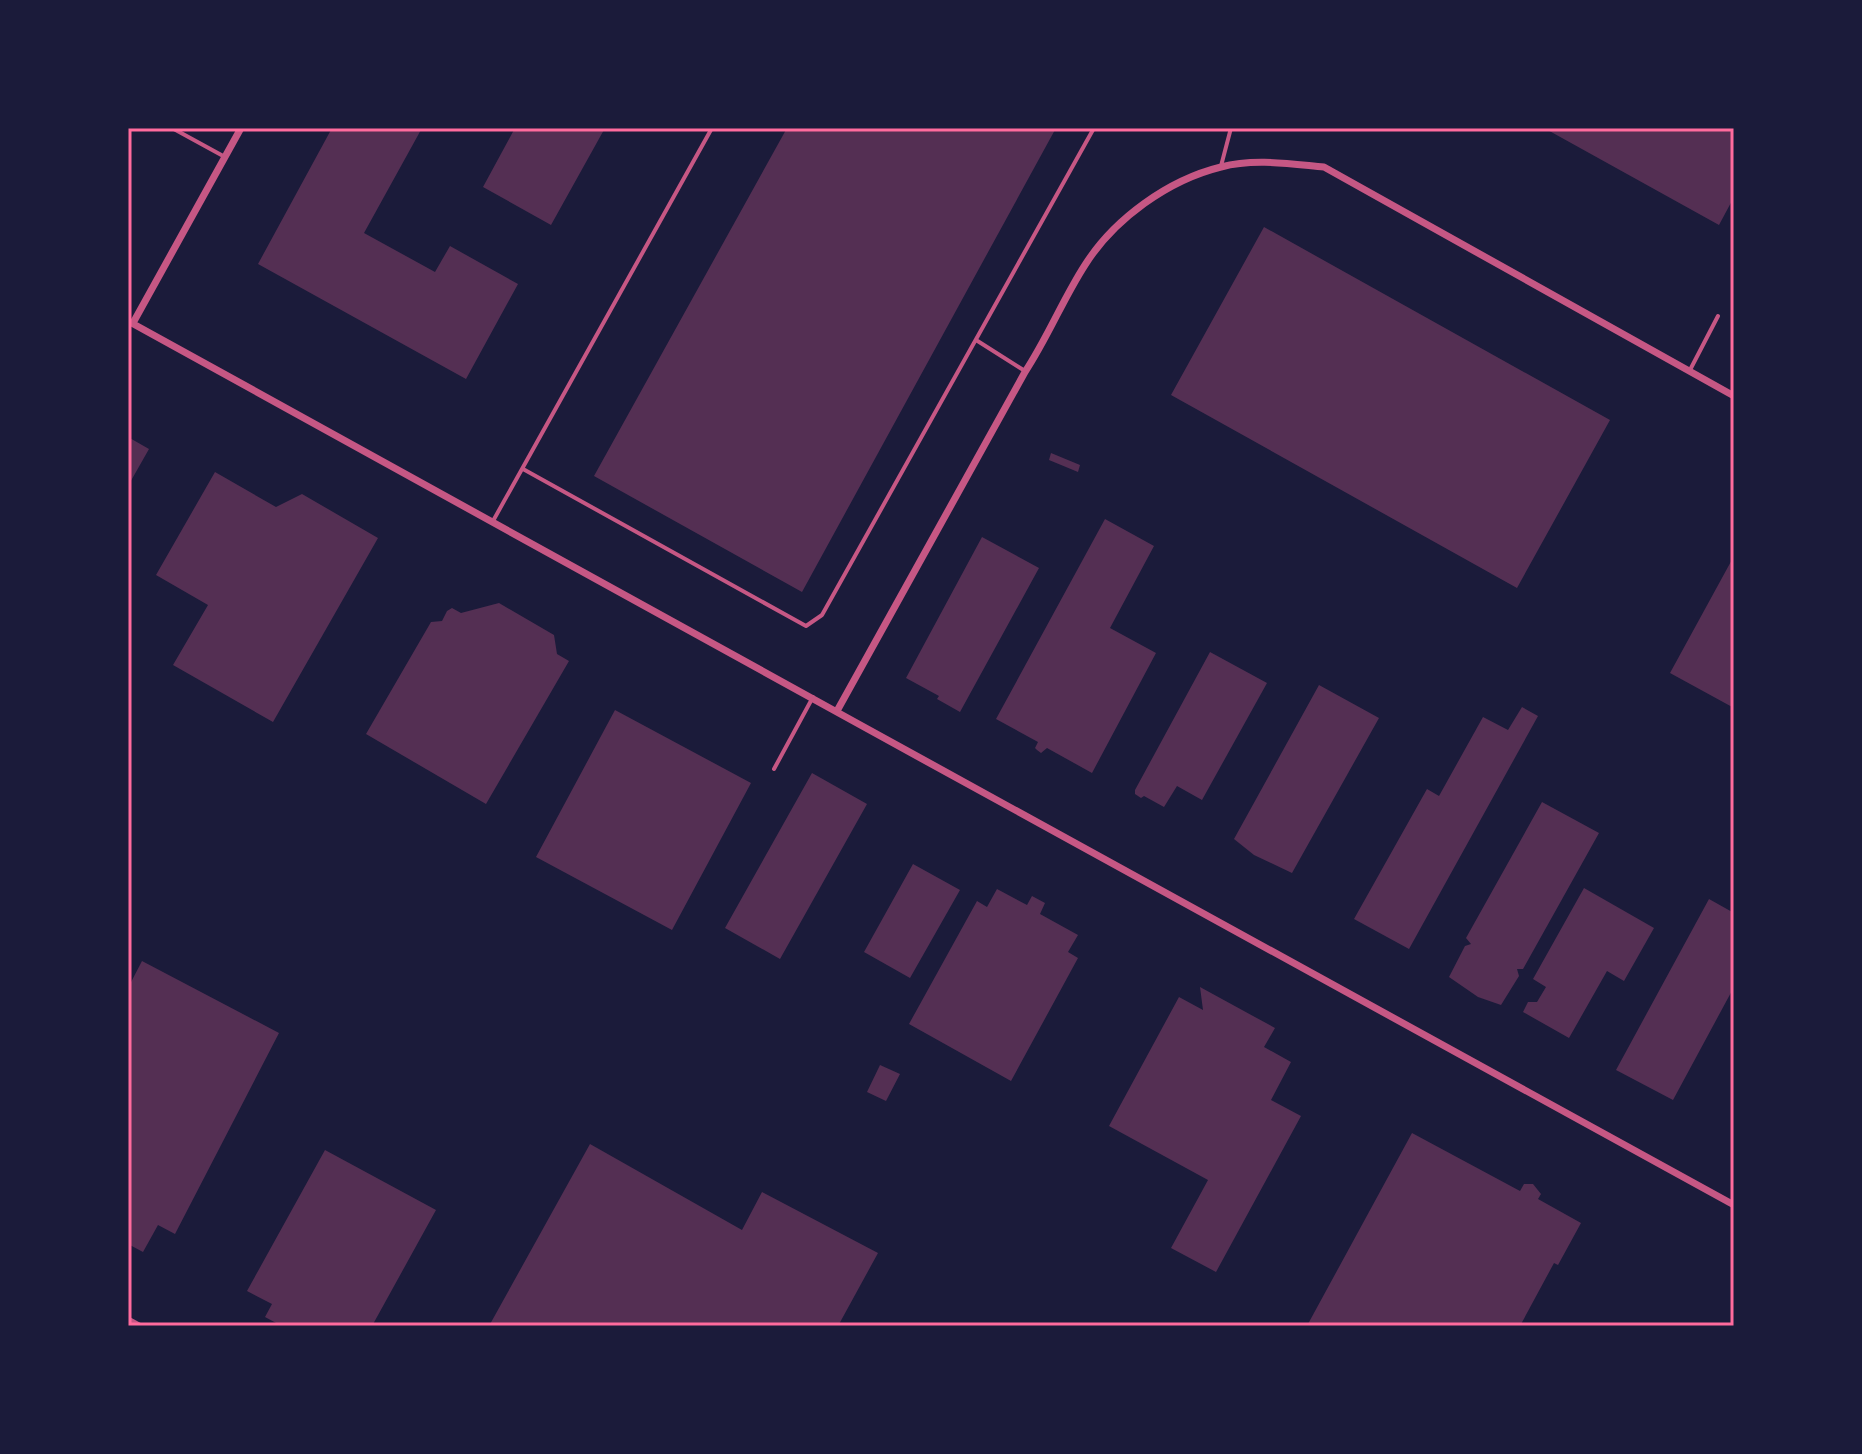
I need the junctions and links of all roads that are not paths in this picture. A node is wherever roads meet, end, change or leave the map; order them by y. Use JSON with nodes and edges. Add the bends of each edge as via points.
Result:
{"nodes":[{"id":1,"x":172,"y":128,"type":"edge"},
{"id":2,"x":241,"y":128,"type":"edge"},
{"id":3,"x":712,"y":128,"type":"edge"},
{"id":4,"x":1094,"y":128,"type":"edge"},
{"id":5,"x":1231,"y":128,"type":"edge"},
{"id":6,"x":225,"y":157,"type":"junction"},
{"id":7,"x":1221,"y":166,"type":"junction"},
{"id":8,"x":1718,"y":316,"type":"dead end"},
{"id":9,"x":131,"y":322,"type":"edge"},
{"id":10,"x":976,"y":340,"type":"junction"},
{"id":11,"x":1690,"y":370,"type":"junction"},
{"id":12,"x":1025,"y":372,"type":"junction"},
{"id":13,"x":1734,"y":396,"type":"edge"},
{"id":14,"x":523,"y":469,"type":"junction"},
{"id":15,"x":493,"y":521,"type":"junction"},
{"id":16,"x":813,"y":697,"type":"junction"},
{"id":17,"x":837,"y":711,"type":"junction"},
{"id":18,"x":774,"y":769,"type":"dead end"},
{"id":19,"x":1734,"y":1205,"type":"edge"},
{"id":20,"x":128,"y":1320,"type":"edge"},
{"id":21,"x":139,"y":1326,"type":"edge"}],
"edges":[{"from":1,"to":6,"type":"lane"},
{"from":2,"to":6,"type":"street"},
{"from":3,"to":14,"type":"lane"},
{"from":4,"to":10,"type":"lane"},
{"from":5,"to":7,"type":"lane"},
{"from":6,"to":9,"type":"street"},
{"from":7,"to":11,"type":"street","via":[[1271,162],[1324,167]]},
{"from":7,"to":12,"type":"street","via":[[1174,185],[1118,224],[1085,264]]},
{"from":8,"to":11,"type":"lane"},
{"from":9,"to":15,"type":"street"},
{"from":10,"to":12,"type":"lane"},
{"from":10,"to":14,"type":"lane","via":[[822,615],[806,626]]},
{"from":11,"to":13,"type":"street"},
{"from":12,"to":17,"type":"street"},
{"from":14,"to":15,"type":"lane"},
{"from":15,"to":16,"type":"street"},
{"from":16,"to":17,"type":"street"},
{"from":16,"to":18,"type":"lane"},
{"from":17,"to":19,"type":"street"},
{"from":20,"to":21,"type":"street"}]}
